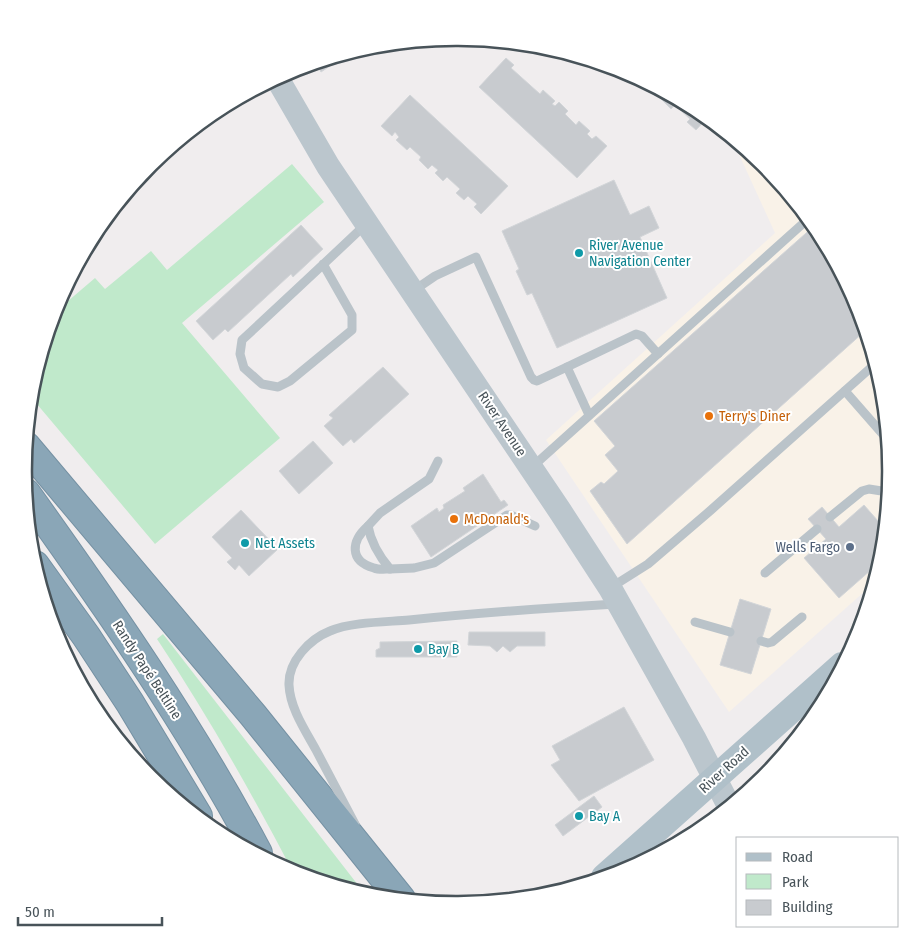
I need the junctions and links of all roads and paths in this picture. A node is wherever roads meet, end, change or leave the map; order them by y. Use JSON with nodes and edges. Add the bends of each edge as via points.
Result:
{"nodes":[{"id":1,"x":281,"y":85,"type":"edge"},
{"id":2,"x":366,"y":224,"type":"junction"},
{"id":3,"x":802,"y":224,"type":"edge"},
{"id":4,"x":323,"y":264,"type":"junction"},
{"id":5,"x":412,"y":292,"type":"junction"},
{"id":6,"x":658,"y":354,"type":"junction"},
{"id":7,"x":567,"y":367,"type":"junction"},
{"id":8,"x":869,"y":370,"type":"edge"},
{"id":9,"x":845,"y":391,"type":"junction"},
{"id":10,"x":589,"y":415,"type":"junction"},
{"id":11,"x":879,"y":428,"type":"edge"},
{"id":12,"x":33,"y":454,"type":"edge"},
{"id":13,"x":438,"y":461,"type":"dead end"},
{"id":14,"x":531,"y":468,"type":"junction"},
{"id":15,"x":881,"y":491,"type":"edge"},
{"id":16,"x":34,"y":504,"type":"edge"},
{"id":17,"x":830,"y":517,"type":"dead end"},
{"id":18,"x":368,"y":526,"type":"junction"},
{"id":19,"x":535,"y":526,"type":"dead end"},
{"id":20,"x":817,"y":529,"type":"dead end"},
{"id":21,"x":390,"y":569,"type":"junction"},
{"id":22,"x":765,"y":573,"type":"dead end"},
{"id":23,"x":47,"y":582,"type":"edge"},
{"id":24,"x":615,"y":596,"type":"junction"},
{"id":25,"x":802,"y":617,"type":"dead end"},
{"id":26,"x":695,"y":622,"type":"dead end"},
{"id":27,"x":730,"y":632,"type":"dead end"},
{"id":28,"x":761,"y":641,"type":"dead end"},
{"id":29,"x":825,"y":683,"type":"edge"},
{"id":30,"x":715,"y":777,"type":"junction"},
{"id":31,"x":188,"y":799,"type":"edge"},
{"id":32,"x":726,"y":799,"type":"edge"},
{"id":33,"x":252,"y":843,"type":"edge"},
{"id":34,"x":617,"y":864,"type":"edge"},
{"id":35,"x":384,"y":877,"type":"junction"},
{"id":36,"x":395,"y":891,"type":"edge"}],
"edges":[{"from":1,"to":2,"type":"street","name":"River Avenue"},
{"from":2,"to":4,"type":"lane"},
{"from":2,"to":5,"type":"street","name":"River Avenue"},
{"from":3,"to":6,"type":"lane"},
{"from":4,"to":4,"type":"lane","via":[[242,340],[240,354],[244,368],[262,384],[278,387],[290,381],[352,330],[352,315]]},
{"from":5,"to":7,"type":"lane","via":[[435,276],[476,257],[531,377],[537,381]]},
{"from":5,"to":14,"type":"street","name":"River Avenue"},
{"from":6,"to":7,"type":"lane","via":[[642,336],[636,334]]},
{"from":6,"to":10,"type":"lane"},
{"from":7,"to":10,"type":"lane"},
{"from":8,"to":9,"type":"lane"},
{"from":9,"to":11,"type":"lane"},
{"from":9,"to":24,"type":"lane"},
{"from":10,"to":14,"type":"lane"},
{"from":12,"to":35,"type":"highway","via":[[253,715]]},
{"from":13,"to":18,"type":"lane","via":[[429,479],[380,513]]},
{"from":14,"to":24,"type":"street","name":"River Avenue"},
{"from":15,"to":17,"type":"lane","via":[[862,491]]},
{"from":16,"to":33,"type":"highway","name":"Randy Papé Beltline","via":[[138,654]]},
{"from":18,"to":21,"type":"lane","via":[[374,547]]},
{"from":18,"to":21,"type":"lane","via":[[356,542],[358,559],[376,569]]},
{"from":19,"to":21,"type":"lane","via":[[507,515],[434,563]]},
{"from":20,"to":22,"type":"lane"},
{"from":23,"to":31,"type":"highway","via":[[130,703]]},
{"from":24,"to":30,"type":"street","name":"River Avenue"},
{"from":24,"to":35,"type":"lane","via":[[353,625],[329,631],[298,657],[291,669],[290,697]]},
{"from":25,"to":28,"type":"lane","via":[[772,642]]},
{"from":26,"to":27,"type":"lane"},
{"from":29,"to":30,"type":"main road","name":"River Road"},
{"from":30,"to":32,"type":"street","name":"River Avenue"},
{"from":30,"to":34,"type":"main road","name":"River Road"},
{"from":35,"to":36,"type":"highway"}]}
